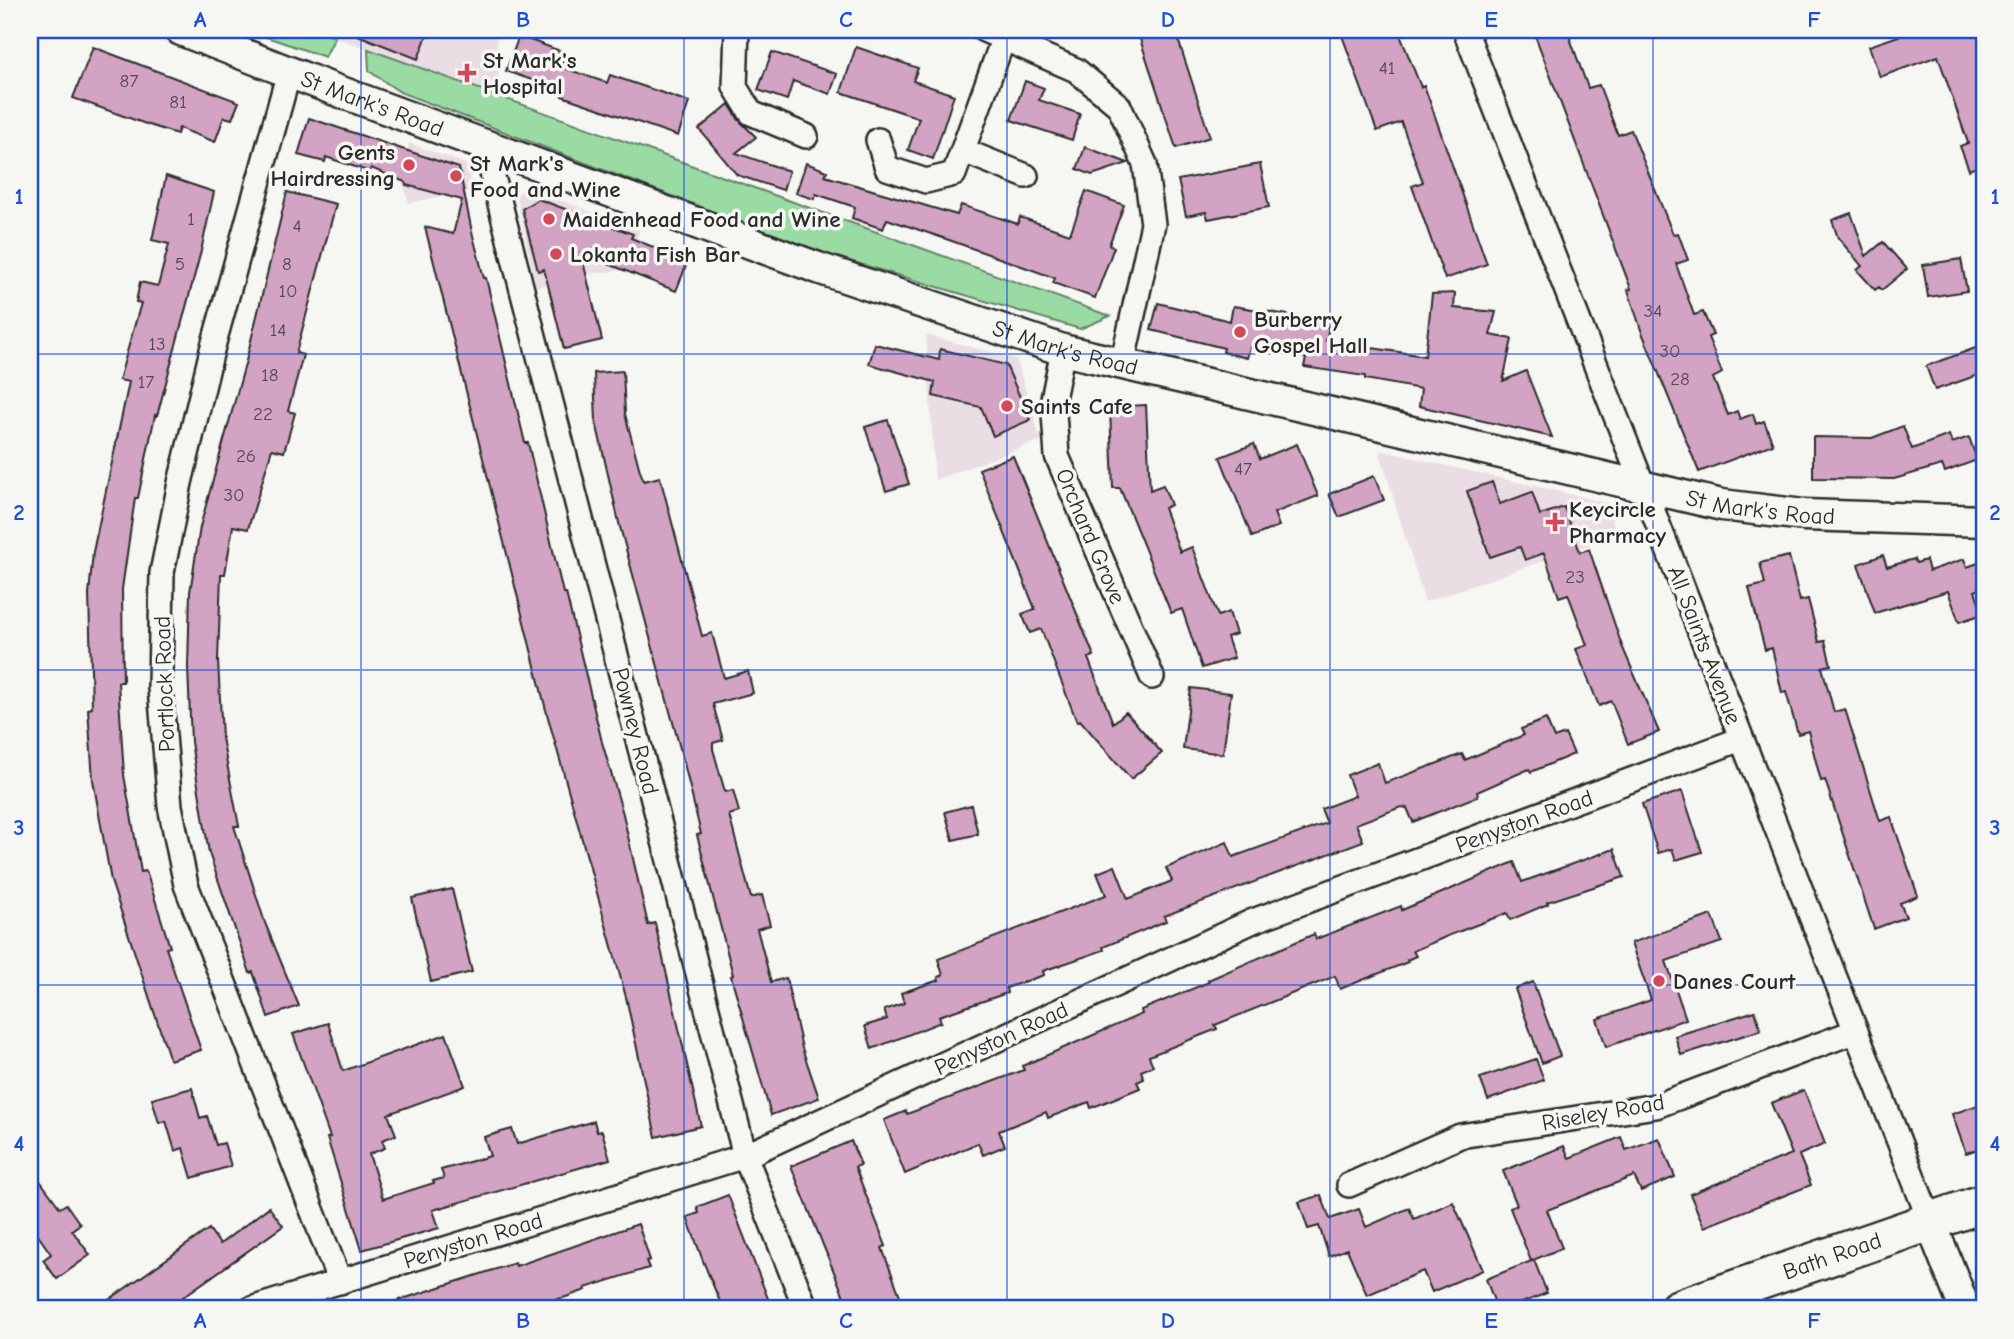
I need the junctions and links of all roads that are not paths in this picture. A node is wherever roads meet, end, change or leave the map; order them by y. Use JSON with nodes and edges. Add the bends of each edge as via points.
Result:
{"nodes":[{"id":1,"x":181,"y":30,"type":"edge"},
{"id":2,"x":737,"y":30,"type":"edge"},
{"id":3,"x":1465,"y":30,"type":"edge"},
{"id":4,"x":994,"y":33,"type":"edge"},
{"id":5,"x":289,"y":72,"type":"junction"},
{"id":6,"x":806,"y":136,"type":"dead end"},
{"id":7,"x":878,"y":141,"type":"dead end"},
{"id":8,"x":485,"y":146,"type":"junction"},
{"id":9,"x":964,"y":152,"type":"junction"},
{"id":10,"x":1026,"y":176,"type":"dead end"},
{"id":11,"x":1063,"y":350,"type":"junction"},
{"id":12,"x":1122,"y":365,"type":"junction"},
{"id":13,"x":1642,"y":486,"type":"junction"},
{"id":14,"x":1984,"y":521,"type":"edge"},
{"id":15,"x":1152,"y":677,"type":"dead end"},
{"id":16,"x":1741,"y":739,"type":"junction"},
{"id":17,"x":1856,"y":1031,"type":"junction"},
{"id":18,"x":746,"y":1156,"type":"junction"},
{"id":19,"x":1349,"y":1185,"type":"dead end"},
{"id":20,"x":1984,"y":1203,"type":"edge"},
{"id":21,"x":1930,"y":1221,"type":"junction"},
{"id":22,"x":340,"y":1282,"type":"junction"},
{"id":23,"x":251,"y":1309,"type":"edge"},
{"id":24,"x":806,"y":1309,"type":"edge"},
{"id":25,"x":1678,"y":1309,"type":"edge"},
{"id":26,"x":1965,"y":1309,"type":"edge"}],
"edges":[{"from":1,"to":5,"type":"street","name":"St Mark's Road"},
{"from":2,"to":6,"type":"street","via":[[735,87],[751,113]]},
{"from":3,"to":13,"type":"street","name":"All Saints Avenue"},
{"from":4,"to":9,"type":"street"},
{"from":4,"to":12,"type":"street","via":[[1076,70],[1119,106],[1145,164],[1153,224]]},
{"from":5,"to":8,"type":"street","name":"St Mark's Road"},
{"from":5,"to":22,"type":"street","name":"Portlock Road","via":[[180,483],[162,573],[160,688],[170,806],[186,885]]},
{"from":7,"to":9,"type":"street","via":[[887,168],[926,181],[954,174]]},
{"from":8,"to":11,"type":"street","name":"St Mark's Road","via":[[818,268]]},
{"from":8,"to":18,"type":"street","name":"Powney Road"},
{"from":9,"to":10,"type":"street"},
{"from":11,"to":12,"type":"street","name":"St Mark's Road"},
{"from":11,"to":15,"type":"street","name":"Orchard Grove","via":[[1053,399],[1057,456]]},
{"from":12,"to":13,"type":"street","name":"St Mark's Road"},
{"from":13,"to":14,"type":"street","name":"St Mark's Road","via":[[1722,505],[1804,515]]},
{"from":13,"to":16,"type":"street","name":"All Saints Avenue"},
{"from":16,"to":17,"type":"street","name":"All Saints Avenue"},
{"from":16,"to":18,"type":"street","name":"Penyston Road","via":[[1253,921]]},
{"from":17,"to":19,"type":"street","name":"Riseley Road","via":[[1656,1106],[1460,1136]]},
{"from":17,"to":21,"type":"street","name":"All Saints Avenue"},
{"from":18,"to":22,"type":"street","name":"Penyston Road"},
{"from":18,"to":24,"type":"street","name":"Powney Road"},
{"from":20,"to":21,"type":"main road","name":"Bath Road"},
{"from":21,"to":25,"type":"main road","name":"Bath Road"},
{"from":21,"to":26,"type":"street"},
{"from":22,"to":23,"type":"street","name":"Penyston Road"}]}
